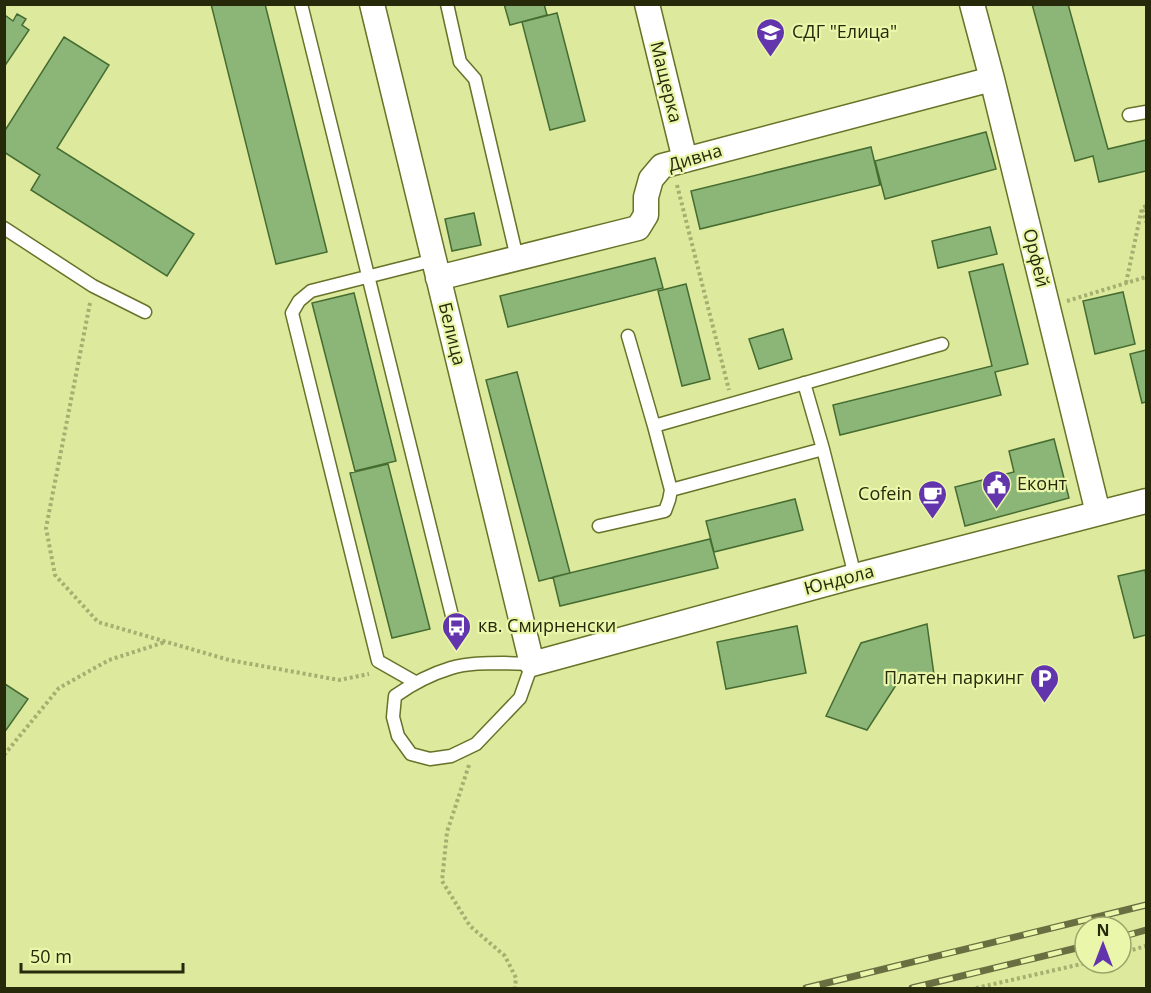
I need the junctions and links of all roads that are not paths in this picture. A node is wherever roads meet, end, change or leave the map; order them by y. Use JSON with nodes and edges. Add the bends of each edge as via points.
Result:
{"nodes":[{"id":1,"x":301,"y":4,"type":"edge"},
{"id":2,"x":372,"y":4,"type":"edge"},
{"id":3,"x":447,"y":4,"type":"edge"},
{"id":4,"x":647,"y":4,"type":"edge"},
{"id":5,"x":972,"y":4,"type":"edge"},
{"id":6,"x":992,"y":79,"type":"junction"},
{"id":7,"x":1146,"y":112,"type":"edge"},
{"id":8,"x":1129,"y":116,"type":"dead end"},
{"id":9,"x":678,"y":162,"type":"junction"},
{"id":10,"x":4,"y":228,"type":"edge"},
{"id":11,"x":517,"y":258,"type":"junction"},
{"id":12,"x":436,"y":269,"type":"junction"},
{"id":13,"x":368,"y":277,"type":"junction"},
{"id":14,"x":145,"y":312,"type":"dead end"},
{"id":15,"x":628,"y":336,"type":"dead end"},
{"id":16,"x":942,"y":344,"type":"dead end"},
{"id":17,"x":804,"y":382,"type":"junction"},
{"id":18,"x":654,"y":426,"type":"junction"},
{"id":19,"x":823,"y":448,"type":"junction"},
{"id":20,"x":671,"y":490,"type":"junction"},
{"id":21,"x":1146,"y":501,"type":"edge"},
{"id":22,"x":1098,"y":513,"type":"junction"},
{"id":23,"x":599,"y":526,"type":"dead end"},
{"id":24,"x":855,"y":576,"type":"junction"},
{"id":25,"x":453,"y":620,"type":"dead end"},
{"id":26,"x":532,"y":664,"type":"junction"},
{"id":27,"x":415,"y":682,"type":"junction"}],
"edges":[{"from":1,"to":13,"type":"lane"},
{"from":2,"to":12,"type":"street","name":"Белица"},
{"from":3,"to":11,"type":"lane","via":[[460,62],[475,79]]},
{"from":4,"to":9,"type":"street","name":"Мащерка"},
{"from":5,"to":6,"type":"street","name":"Орфей"},
{"from":6,"to":9,"type":"street","name":"Дивна"},
{"from":6,"to":22,"type":"street","name":"Орфей"},
{"from":7,"to":8,"type":"lane"},
{"from":9,"to":11,"type":"street","name":"Дивна","via":[[662,166],[651,179],[646,215],[638,228]]},
{"from":10,"to":14,"type":"lane","via":[[93,286]]},
{"from":11,"to":12,"type":"street","name":"Дивна"},
{"from":12,"to":13,"type":"lane"},
{"from":12,"to":26,"type":"street","name":"Белица"},
{"from":13,"to":25,"type":"lane"},
{"from":13,"to":27,"type":"lane","via":[[310,291],[292,313],[378,661]]},
{"from":15,"to":18,"type":"lane"},
{"from":16,"to":17,"type":"lane"},
{"from":17,"to":18,"type":"lane"},
{"from":17,"to":19,"type":"lane"},
{"from":18,"to":20,"type":"lane"},
{"from":19,"to":20,"type":"lane"},
{"from":19,"to":24,"type":"lane"},
{"from":20,"to":23,"type":"lane","via":[[665,511]]},
{"from":21,"to":22,"type":"street","name":"Юндола"},
{"from":22,"to":24,"type":"street","name":"Юндола"},
{"from":24,"to":26,"type":"street","name":"Юндола"},
{"from":26,"to":27,"type":"lane","via":[[452,667]]},
{"from":26,"to":27,"type":"lane","via":[[520,698],[476,744],[451,756],[430,759],[411,754],[398,736],[393,717],[395,696]]}]}
